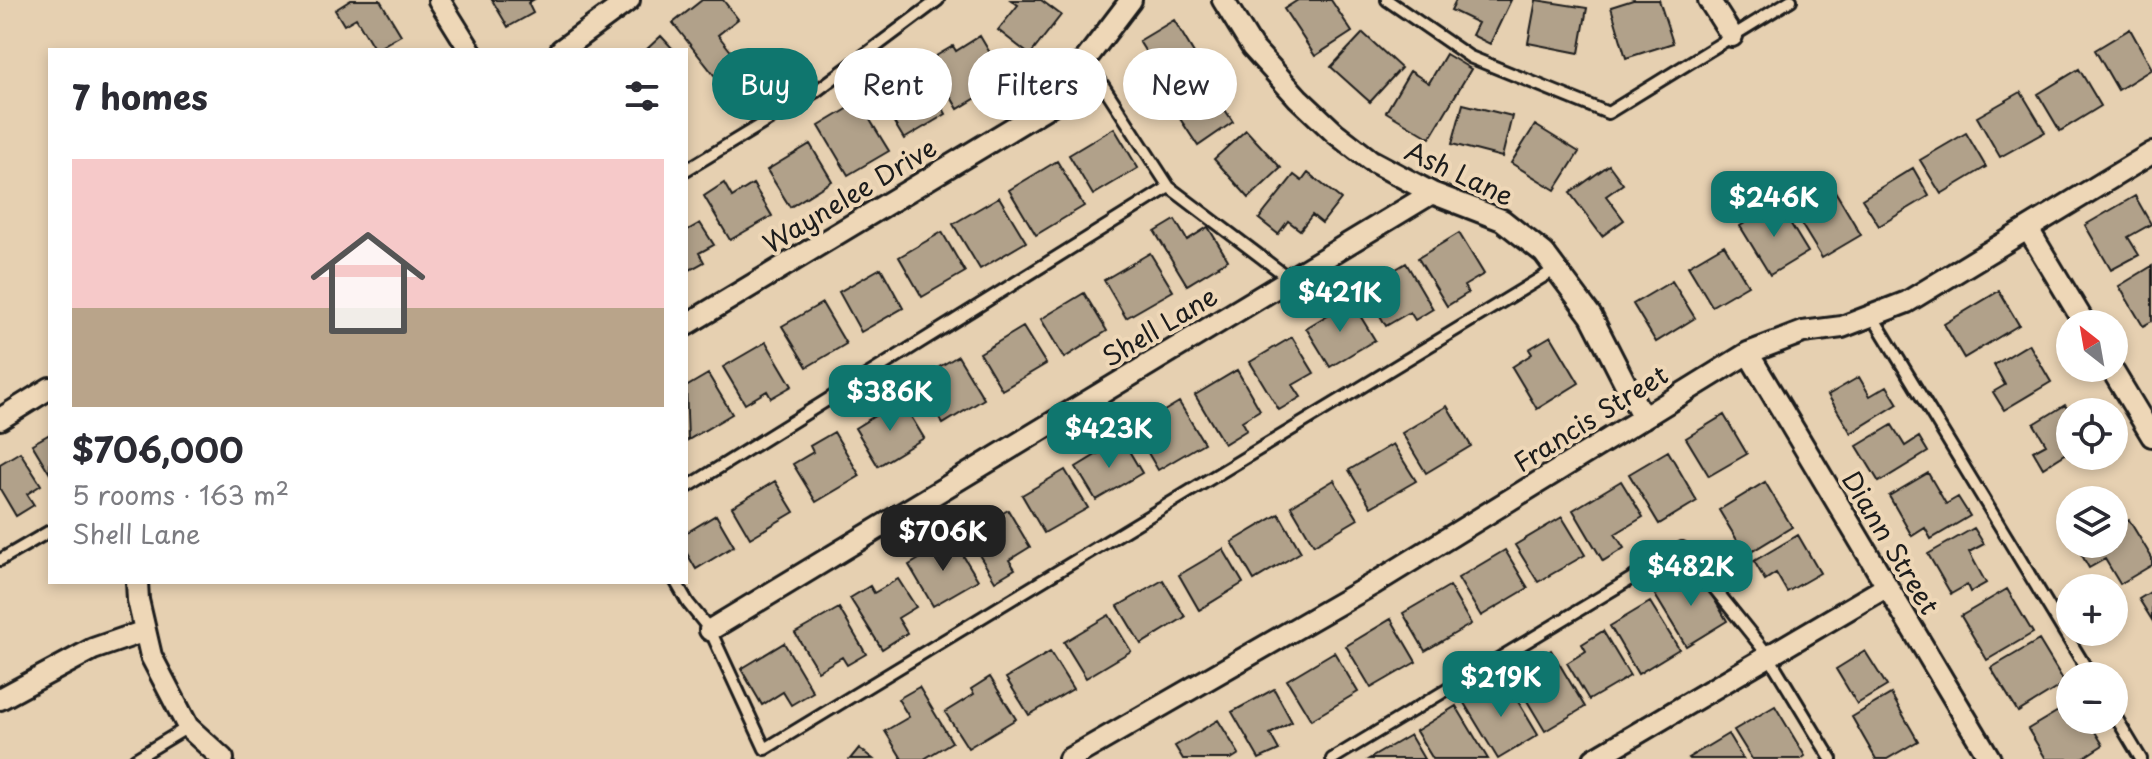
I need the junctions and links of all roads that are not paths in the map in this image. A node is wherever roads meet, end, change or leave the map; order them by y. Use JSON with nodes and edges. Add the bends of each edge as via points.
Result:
{"nodes":[{"id":1,"x":439,"y":0,"type":"edge"},
{"id":2,"x":938,"y":0,"type":"edge"},
{"id":3,"x":1131,"y":0,"type":"edge"},
{"id":4,"x":1223,"y":0,"type":"edge"},
{"id":5,"x":1387,"y":0,"type":"edge"},
{"id":6,"x":1709,"y":0,"type":"edge"},
{"id":7,"x":1791,"y":0,"type":"edge"},
{"id":8,"x":615,"y":5,"type":"edge"},
{"id":9,"x":1732,"y":36,"type":"junction"},
{"id":10,"x":469,"y":48,"type":"edge"},
{"id":11,"x":563,"y":48,"type":"edge"},
{"id":12,"x":1094,"y":48,"type":"edge"},
{"id":13,"x":1107,"y":91,"type":"edge"},
{"id":14,"x":1026,"y":120,"type":"edge"},
{"id":15,"x":2152,"y":153,"type":"edge"},
{"id":16,"x":688,"y":169,"type":"edge"},
{"id":17,"x":1169,"y":187,"type":"junction"},
{"id":18,"x":1432,"y":193,"type":"junction"},
{"id":19,"x":2028,"y":229,"type":"junction"},
{"id":20,"x":1556,"y":269,"type":"junction"},
{"id":21,"x":1290,"y":279,"type":"junction"},
{"id":22,"x":2077,"y":310,"type":"edge"},
{"id":23,"x":1873,"y":317,"type":"junction"},
{"id":24,"x":688,"y":324,"type":"edge"},
{"id":25,"x":1748,"y":353,"type":"junction"},
{"id":26,"x":2119,"y":382,"type":"edge"},
{"id":27,"x":48,"y":389,"type":"edge"},
{"id":28,"x":1643,"y":418,"type":"junction"},
{"id":29,"x":0,"y":419,"type":"edge"},
{"id":30,"x":2152,"y":436,"type":"edge"},
{"id":31,"x":688,"y":487,"type":"edge"},
{"id":32,"x":48,"y":532,"type":"edge"},
{"id":33,"x":0,"y":560,"type":"edge"},
{"id":34,"x":137,"y":584,"type":"edge"},
{"id":35,"x":677,"y":584,"type":"edge"},
{"id":36,"x":1886,"y":587,"type":"junction"},
{"id":37,"x":710,"y":630,"type":"junction"},
{"id":38,"x":145,"y":631,"type":"junction"},
{"id":39,"x":1768,"y":655,"type":"junction"},
{"id":40,"x":2082,"y":662,"type":"edge"},
{"id":41,"x":0,"y":699,"type":"edge"},
{"id":42,"x":188,"y":727,"type":"junction"},
{"id":43,"x":2126,"y":734,"type":"edge"},
{"id":44,"x":135,"y":759,"type":"edge"},
{"id":45,"x":223,"y":759,"type":"edge"},
{"id":46,"x":1069,"y":759,"type":"edge"},
{"id":47,"x":1332,"y":759,"type":"edge"},
{"id":48,"x":1594,"y":759,"type":"edge"},
{"id":49,"x":1831,"y":759,"type":"edge"},
{"id":50,"x":1990,"y":759,"type":"edge"},
{"id":51,"x":2141,"y":759,"type":"edge"}],
"edges":[{"from":1,"to":10,"type":"street"},
{"from":2,"to":16,"type":"lane","via":[[815,92]]},
{"from":3,"to":12,"type":"street","name":"Waynelee Drive"},
{"from":4,"to":18,"type":"street","name":"Ash Lane","via":[[1252,47],[1334,132],[1370,160]]},
{"from":5,"to":9,"type":"lane","via":[[1470,57],[1608,113]]},
{"from":6,"to":9,"type":"street"},
{"from":7,"to":9,"type":"lane"},
{"from":8,"to":11,"type":"street"},
{"from":13,"to":17,"type":"lane"},
{"from":14,"to":24,"type":"street","name":"Waynelee Drive"},
{"from":15,"to":19,"type":"street","name":"Francis Street"},
{"from":17,"to":21,"type":"lane"},
{"from":17,"to":31,"type":"lane"},
{"from":18,"to":20,"type":"street","name":"Ash Lane","via":[[1502,220]]},
{"from":18,"to":21,"type":"street","name":"Shell Lane"},
{"from":19,"to":22,"type":"street"},
{"from":19,"to":23,"type":"street","name":"Francis Street"},
{"from":20,"to":28,"type":"street","name":"Ash Lane","via":[[1591,316]]},
{"from":20,"to":37,"type":"lane","via":[[765,749]]},
{"from":21,"to":37,"type":"street","name":"Shell Lane"},
{"from":23,"to":25,"type":"street","name":"Francis Street","via":[[1803,332]]},
{"from":23,"to":40,"type":"lane"},
{"from":25,"to":28,"type":"street","name":"Francis Street"},
{"from":25,"to":36,"type":"street","name":"Diann Street"},
{"from":26,"to":30,"type":"street"},
{"from":27,"to":29,"type":"street"},
{"from":28,"to":46,"type":"street","name":"Francis Street","via":[[1375,583]]},
{"from":32,"to":33,"type":"lane"},
{"from":34,"to":38,"type":"street"},
{"from":35,"to":37,"type":"lane"},
{"from":36,"to":39,"type":"street"},
{"from":36,"to":50,"type":"street","name":"Diann Street"},
{"from":38,"to":41,"type":"street","via":[[93,649]]},
{"from":38,"to":42,"type":"street","via":[[151,656]]},
{"from":39,"to":47,"type":"lane","via":[[1682,548]]},
{"from":39,"to":48,"type":"street"},
{"from":39,"to":49,"type":"lane"},
{"from":42,"to":44,"type":"lane"},
{"from":42,"to":45,"type":"street"},
{"from":43,"to":51,"type":"lane"}]}
